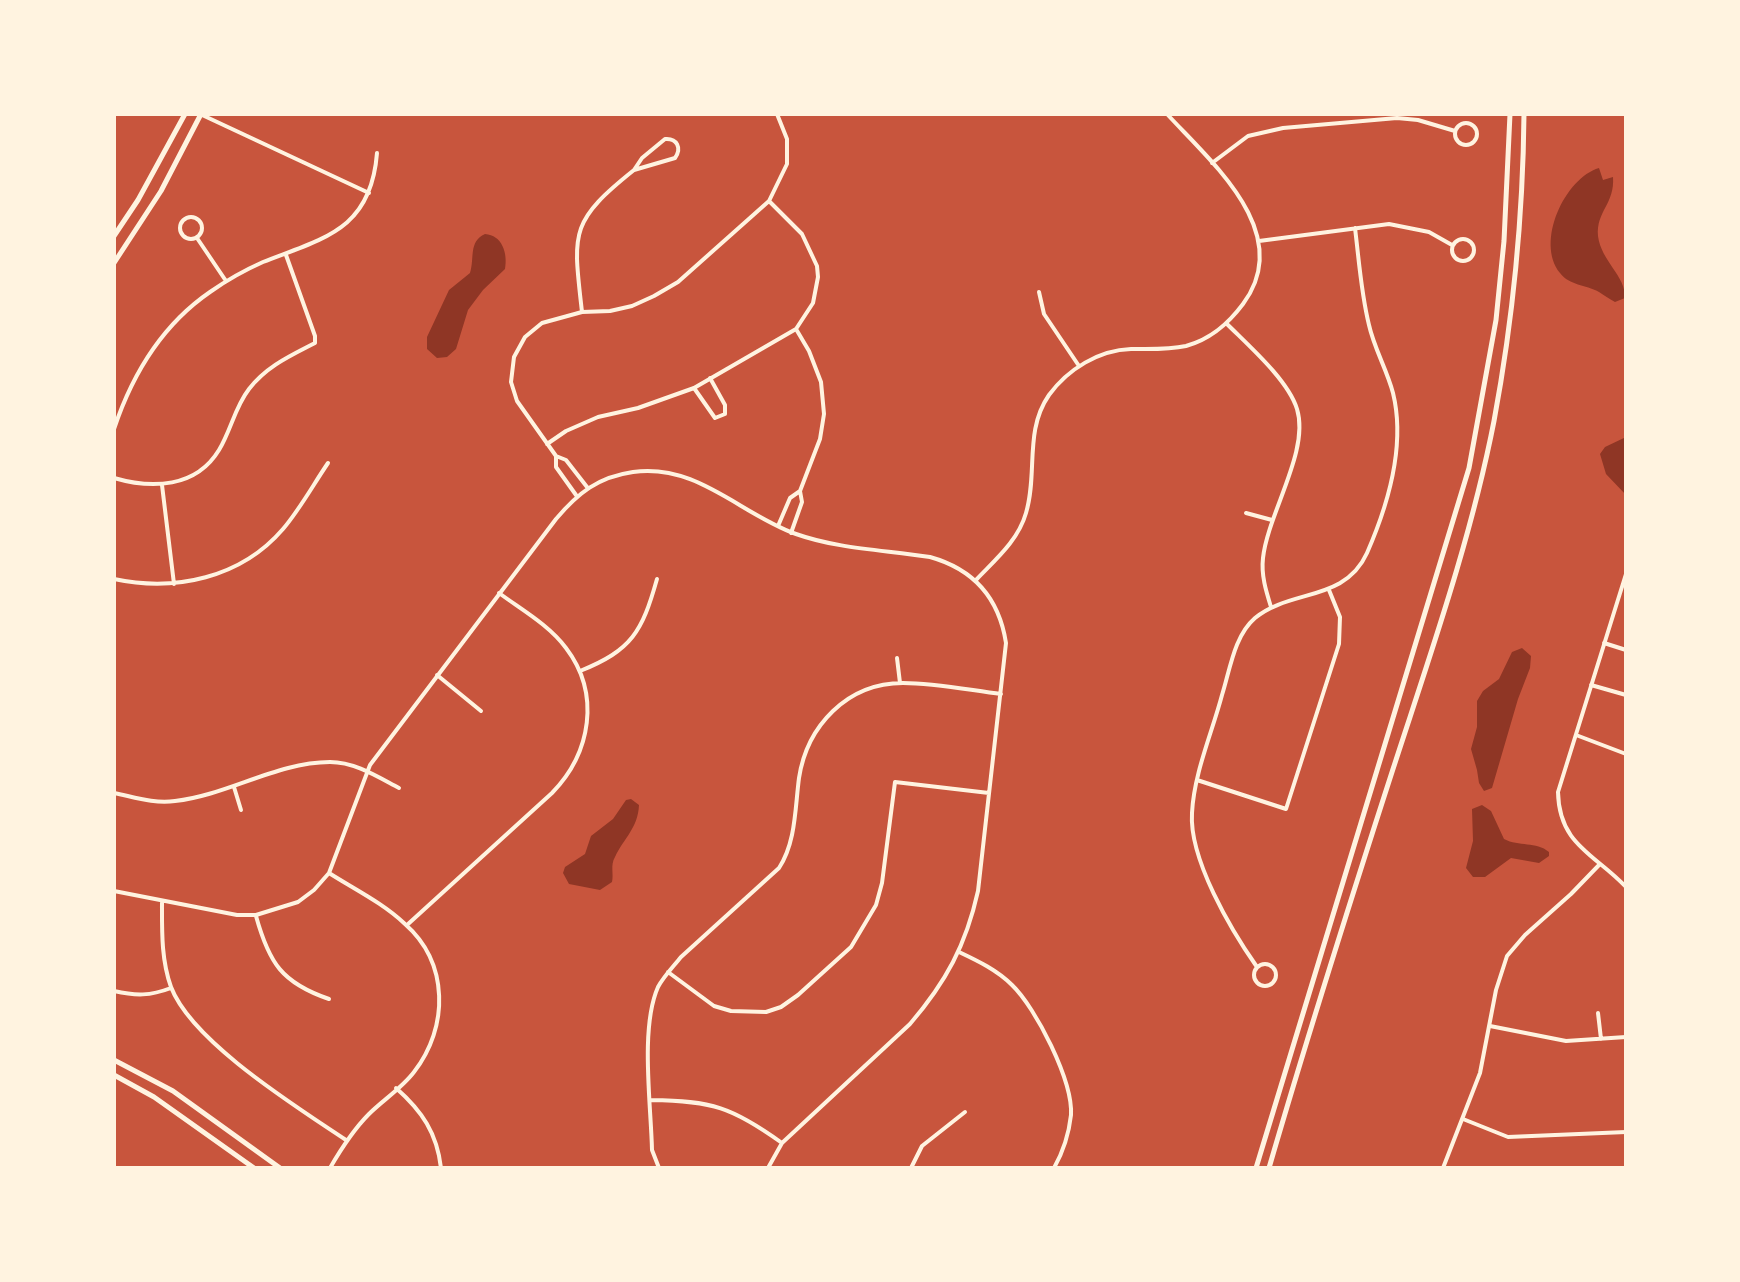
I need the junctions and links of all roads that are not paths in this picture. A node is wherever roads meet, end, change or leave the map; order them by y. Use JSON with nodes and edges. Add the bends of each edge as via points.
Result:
{"nodes":[{"id":1,"x":185,"y":114,"type":"edge"},
{"id":2,"x":200,"y":114,"type":"edge"},
{"id":3,"x":777,"y":114,"type":"edge"},
{"id":4,"x":1167,"y":114,"type":"edge"},
{"id":5,"x":1510,"y":114,"type":"edge"},
{"id":6,"x":1524,"y":114,"type":"edge"},
{"id":7,"x":1363,"y":117,"type":"edge"},
{"id":8,"x":1455,"y":131,"type":"junction"},
{"id":9,"x":377,"y":153,"type":"dead end"},
{"id":10,"x":1212,"y":163,"type":"junction"},
{"id":11,"x":634,"y":170,"type":"junction"},
{"id":12,"x":369,"y":193,"type":"junction"},
{"id":13,"x":769,"y":201,"type":"junction"},
{"id":14,"x":1355,"y":228,"type":"junction"},
{"id":15,"x":114,"y":236,"type":"edge"},
{"id":16,"x":197,"y":238,"type":"junction"},
{"id":17,"x":1259,"y":241,"type":"junction"},
{"id":18,"x":1452,"y":245,"type":"junction"},
{"id":19,"x":286,"y":254,"type":"junction"},
{"id":20,"x":114,"y":263,"type":"edge"},
{"id":21,"x":226,"y":281,"type":"junction"},
{"id":22,"x":1039,"y":292,"type":"dead end"},
{"id":23,"x":582,"y":312,"type":"junction"},
{"id":24,"x":1227,"y":324,"type":"junction"},
{"id":25,"x":796,"y":329,"type":"junction"},
{"id":26,"x":1079,"y":366,"type":"junction"},
{"id":27,"x":710,"y":378,"type":"junction"},
{"id":28,"x":694,"y":388,"type":"junction"},
{"id":29,"x":114,"y":429,"type":"edge"},
{"id":30,"x":547,"y":444,"type":"junction"},
{"id":31,"x":556,"y":456,"type":"junction"},
{"id":32,"x":328,"y":463,"type":"dead end"},
{"id":33,"x":114,"y":478,"type":"edge"},
{"id":34,"x":162,"y":485,"type":"junction"},
{"id":35,"x":587,"y":488,"type":"junction"},
{"id":36,"x":800,"y":491,"type":"junction"},
{"id":37,"x":576,"y":496,"type":"junction"},
{"id":38,"x":1246,"y":513,"type":"dead end"},
{"id":39,"x":1272,"y":520,"type":"junction"},
{"id":40,"x":778,"y":526,"type":"junction"},
{"id":41,"x":791,"y":533,"type":"junction"},
{"id":42,"x":1626,"y":574,"type":"edge"},
{"id":43,"x":114,"y":579,"type":"edge"},
{"id":44,"x":657,"y":579,"type":"dead end"},
{"id":45,"x":976,"y":580,"type":"junction"},
{"id":46,"x":174,"y":584,"type":"junction"},
{"id":47,"x":1329,"y":590,"type":"junction"},
{"id":48,"x":499,"y":593,"type":"junction"},
{"id":49,"x":1271,"y":607,"type":"junction"},
{"id":50,"x":1604,"y":643,"type":"junction"},
{"id":51,"x":1626,"y":650,"type":"edge"},
{"id":52,"x":897,"y":658,"type":"dead end"},
{"id":53,"x":580,"y":671,"type":"junction"},
{"id":54,"x":437,"y":675,"type":"junction"},
{"id":55,"x":900,"y":683,"type":"junction"},
{"id":56,"x":1591,"y":685,"type":"junction"},
{"id":57,"x":1001,"y":694,"type":"junction"},
{"id":58,"x":1626,"y":695,"type":"edge"},
{"id":59,"x":481,"y":711,"type":"dead end"},
{"id":60,"x":1576,"y":735,"type":"junction"},
{"id":61,"x":1626,"y":754,"type":"edge"},
{"id":62,"x":367,"y":771,"type":"junction"},
{"id":63,"x":1197,"y":780,"type":"junction"},
{"id":64,"x":234,"y":787,"type":"junction"},
{"id":65,"x":399,"y":788,"type":"dead end"},
{"id":66,"x":114,"y":793,"type":"edge"},
{"id":67,"x":989,"y":793,"type":"junction"},
{"id":68,"x":241,"y":810,"type":"dead end"},
{"id":69,"x":1600,"y":864,"type":"junction"},
{"id":70,"x":329,"y":873,"type":"junction"},
{"id":71,"x":1626,"y":887,"type":"edge"},
{"id":72,"x":114,"y":891,"type":"edge"},
{"id":73,"x":162,"y":901,"type":"junction"},
{"id":74,"x":256,"y":915,"type":"junction"},
{"id":75,"x":407,"y":925,"type":"junction"},
{"id":76,"x":959,"y":952,"type":"junction"},
{"id":77,"x":1257,"y":967,"type":"junction"},
{"id":78,"x":668,"y":972,"type":"junction"},
{"id":79,"x":171,"y":988,"type":"junction"},
{"id":80,"x":114,"y":991,"type":"edge"},
{"id":81,"x":329,"y":999,"type":"dead end"},
{"id":82,"x":1598,"y":1013,"type":"dead end"},
{"id":83,"x":1489,"y":1026,"type":"junction"},
{"id":84,"x":1626,"y":1037,"type":"edge"},
{"id":85,"x":1601,"y":1039,"type":"junction"},
{"id":86,"x":114,"y":1060,"type":"edge"},
{"id":87,"x":114,"y":1075,"type":"edge"},
{"id":88,"x":396,"y":1088,"type":"junction"},
{"id":89,"x":651,"y":1100,"type":"junction"},
{"id":90,"x":965,"y":1112,"type":"dead end"},
{"id":91,"x":1463,"y":1119,"type":"junction"},
{"id":92,"x":1626,"y":1132,"type":"edge"},
{"id":93,"x":346,"y":1140,"type":"junction"},
{"id":94,"x":782,"y":1143,"type":"junction"},
{"id":95,"x":254,"y":1168,"type":"edge"},
{"id":96,"x":280,"y":1168,"type":"edge"},
{"id":97,"x":330,"y":1168,"type":"edge"},
{"id":98,"x":441,"y":1168,"type":"edge"},
{"id":99,"x":659,"y":1168,"type":"edge"},
{"id":100,"x":768,"y":1168,"type":"edge"},
{"id":101,"x":911,"y":1168,"type":"edge"},
{"id":102,"x":1054,"y":1168,"type":"edge"},
{"id":103,"x":1256,"y":1168,"type":"edge"},
{"id":104,"x":1269,"y":1168,"type":"edge"},
{"id":105,"x":1443,"y":1168,"type":"edge"}],
"edges":[{"from":1,"to":15,"type":"street"},
{"from":2,"to":12,"type":"street"},
{"from":2,"to":20,"type":"street","via":[[161,191]]},
{"from":3,"to":13,"type":"street","via":[[787,139],[787,164]]},
{"from":4,"to":10,"type":"street"},
{"from":5,"to":103,"type":"street","via":[[1496,320],[1469,468]]},
{"from":6,"to":104,"type":"street","via":[[1510,324],[1483,470]]},
{"from":7,"to":8,"type":"street","via":[[1418,120]]},
{"from":7,"to":10,"type":"street","via":[[1260,132],[1237,142]]},
{"from":8,"to":8,"type":"street","via":[[1464,146],[1476,139],[1470,124]]},
{"from":9,"to":12,"type":"street"},
{"from":10,"to":17,"type":"street","via":[[1244,201]]},
{"from":11,"to":11,"type":"street","via":[[671,160],[679,152],[678,144],[670,138],[660,141]]},
{"from":11,"to":23,"type":"street","via":[[605,192],[578,232]]},
{"from":12,"to":19,"type":"street","via":[[337,231]]},
{"from":13,"to":23,"type":"street","via":[[678,282],[621,309]]},
{"from":13,"to":25,"type":"street","via":[[802,234],[817,266],[813,303]]},
{"from":14,"to":17,"type":"street"},
{"from":14,"to":18,"type":"street","via":[[1406,226]]},
{"from":14,"to":47,"type":"street","via":[[1369,326],[1396,407],[1397,451],[1366,556]]},
{"from":16,"to":16,"type":"street","via":[[201,221],[187,217],[181,233]]},
{"from":16,"to":21,"type":"street"},
{"from":17,"to":24,"type":"street","via":[[1255,283]]},
{"from":18,"to":18,"type":"street","via":[[1459,261],[1474,253],[1465,239]]},
{"from":19,"to":21,"type":"street"},
{"from":19,"to":34,"type":"street","via":[[315,343],[261,375],[245,395],[219,451],[202,470]]},
{"from":21,"to":29,"type":"street","via":[[165,333],[138,373]]},
{"from":22,"to":26,"type":"street","via":[[1044,314]]},
{"from":23,"to":30,"type":"street","via":[[542,323],[525,337],[514,357],[511,382],[517,401]]},
{"from":24,"to":26,"type":"street","via":[[1188,345],[1121,350]]},
{"from":24,"to":39,"type":"street","via":[[1286,387],[1297,409],[1297,451]]},
{"from":25,"to":27,"type":"street"},
{"from":25,"to":36,"type":"street","via":[[816,368],[824,402],[820,439]]},
{"from":26,"to":45,"type":"street","via":[[1049,396],[1038,417],[1030,495],[1020,527]]},
{"from":27,"to":28,"type":"street"},
{"from":27,"to":28,"type":"street","via":[[725,414],[715,418]]},
{"from":28,"to":30,"type":"street","via":[[598,417]]},
{"from":30,"to":31,"type":"street"},
{"from":31,"to":35,"type":"street","via":[[566,460]]},
{"from":31,"to":37,"type":"street","via":[[556,467]]},
{"from":32,"to":46,"type":"street","via":[[291,519],[261,550],[228,569]]},
{"from":33,"to":34,"type":"street"},
{"from":34,"to":46,"type":"street"},
{"from":35,"to":37,"type":"street"},
{"from":35,"to":40,"type":"street","via":[[612,476],[668,471],[702,483]]},
{"from":36,"to":40,"type":"street","via":[[790,498]]},
{"from":36,"to":41,"type":"street","via":[[802,502]]},
{"from":37,"to":48,"type":"street"},
{"from":38,"to":39,"type":"street"},
{"from":39,"to":49,"type":"street","via":[[1262,561]]},
{"from":40,"to":41,"type":"street"},
{"from":41,"to":45,"type":"street","via":[[930,557]]},
{"from":42,"to":50,"type":"street"},
{"from":43,"to":46,"type":"street"},
{"from":44,"to":53,"type":"street","via":[[645,617],[627,644],[606,661]]},
{"from":45,"to":57,"type":"street","via":[[1004,630]]},
{"from":47,"to":49,"type":"street"},
{"from":47,"to":63,"type":"street","via":[[1340,617],[1339,644],[1286,809]]},
{"from":48,"to":53,"type":"street","via":[[553,634]]},
{"from":48,"to":54,"type":"street"},
{"from":49,"to":63,"type":"street","via":[[1245,629],[1234,654]]},
{"from":50,"to":51,"type":"street"},
{"from":50,"to":56,"type":"street"},
{"from":52,"to":55,"type":"street"},
{"from":53,"to":75,"type":"street","via":[[588,724],[573,767],[552,793]]},
{"from":54,"to":59,"type":"street"},
{"from":54,"to":62,"type":"street"},
{"from":55,"to":57,"type":"street"},
{"from":55,"to":78,"type":"street","via":[[866,690],[821,722],[803,758],[792,836],[779,868]]},
{"from":56,"to":58,"type":"street"},
{"from":56,"to":60,"type":"street"},
{"from":57,"to":67,"type":"street"},
{"from":60,"to":61,"type":"street"},
{"from":60,"to":69,"type":"street","via":[[1558,808],[1574,842]]},
{"from":62,"to":64,"type":"street","via":[[329,762]]},
{"from":62,"to":65,"type":"street"},
{"from":62,"to":70,"type":"street"},
{"from":63,"to":77,"type":"street","via":[[1192,812],[1195,848],[1232,928]]},
{"from":64,"to":66,"type":"street","via":[[172,802]]},
{"from":64,"to":68,"type":"street"},
{"from":67,"to":76,"type":"street","via":[[978,891]]},
{"from":67,"to":78,"type":"street","via":[[895,782],[876,905],[851,947],[781,1007],[745,1012],[714,1006]]},
{"from":69,"to":71,"type":"street"},
{"from":69,"to":83,"type":"street","via":[[1507,956]]},
{"from":70,"to":74,"type":"street","via":[[298,902]]},
{"from":70,"to":75,"type":"street"},
{"from":72,"to":73,"type":"street"},
{"from":73,"to":74,"type":"street"},
{"from":73,"to":79,"type":"street","via":[[163,961]]},
{"from":74,"to":81,"type":"street","via":[[272,959],[286,976]]},
{"from":75,"to":88,"type":"street","via":[[435,968],[439,1016],[413,1073]]},
{"from":76,"to":94,"type":"street","via":[[910,1024]]},
{"from":76,"to":102,"type":"street","via":[[999,973],[1026,1001],[1064,1080],[1071,1113]]},
{"from":77,"to":77,"type":"street","via":[[1258,984],[1275,982],[1274,968]]},
{"from":78,"to":89,"type":"street","via":[[657,991],[648,1029]]},
{"from":79,"to":80,"type":"street","via":[[139,996]]},
{"from":79,"to":93,"type":"street","via":[[214,1044]]},
{"from":82,"to":85,"type":"street"},
{"from":83,"to":85,"type":"street","via":[[1566,1041]]},
{"from":83,"to":91,"type":"street"},
{"from":84,"to":85,"type":"street"},
{"from":86,"to":96,"type":"street","via":[[173,1091]]},
{"from":87,"to":95,"type":"street"},
{"from":88,"to":93,"type":"street"},
{"from":88,"to":98,"type":"street","via":[[429,1124]]},
{"from":89,"to":94,"type":"street","via":[[721,1107]]},
{"from":89,"to":99,"type":"street","via":[[652,1150]]},
{"from":90,"to":101,"type":"street","via":[[922,1146]]},
{"from":91,"to":92,"type":"street","via":[[1508,1137]]},
{"from":91,"to":105,"type":"street"},
{"from":93,"to":97,"type":"street"},
{"from":94,"to":100,"type":"street"}]}
